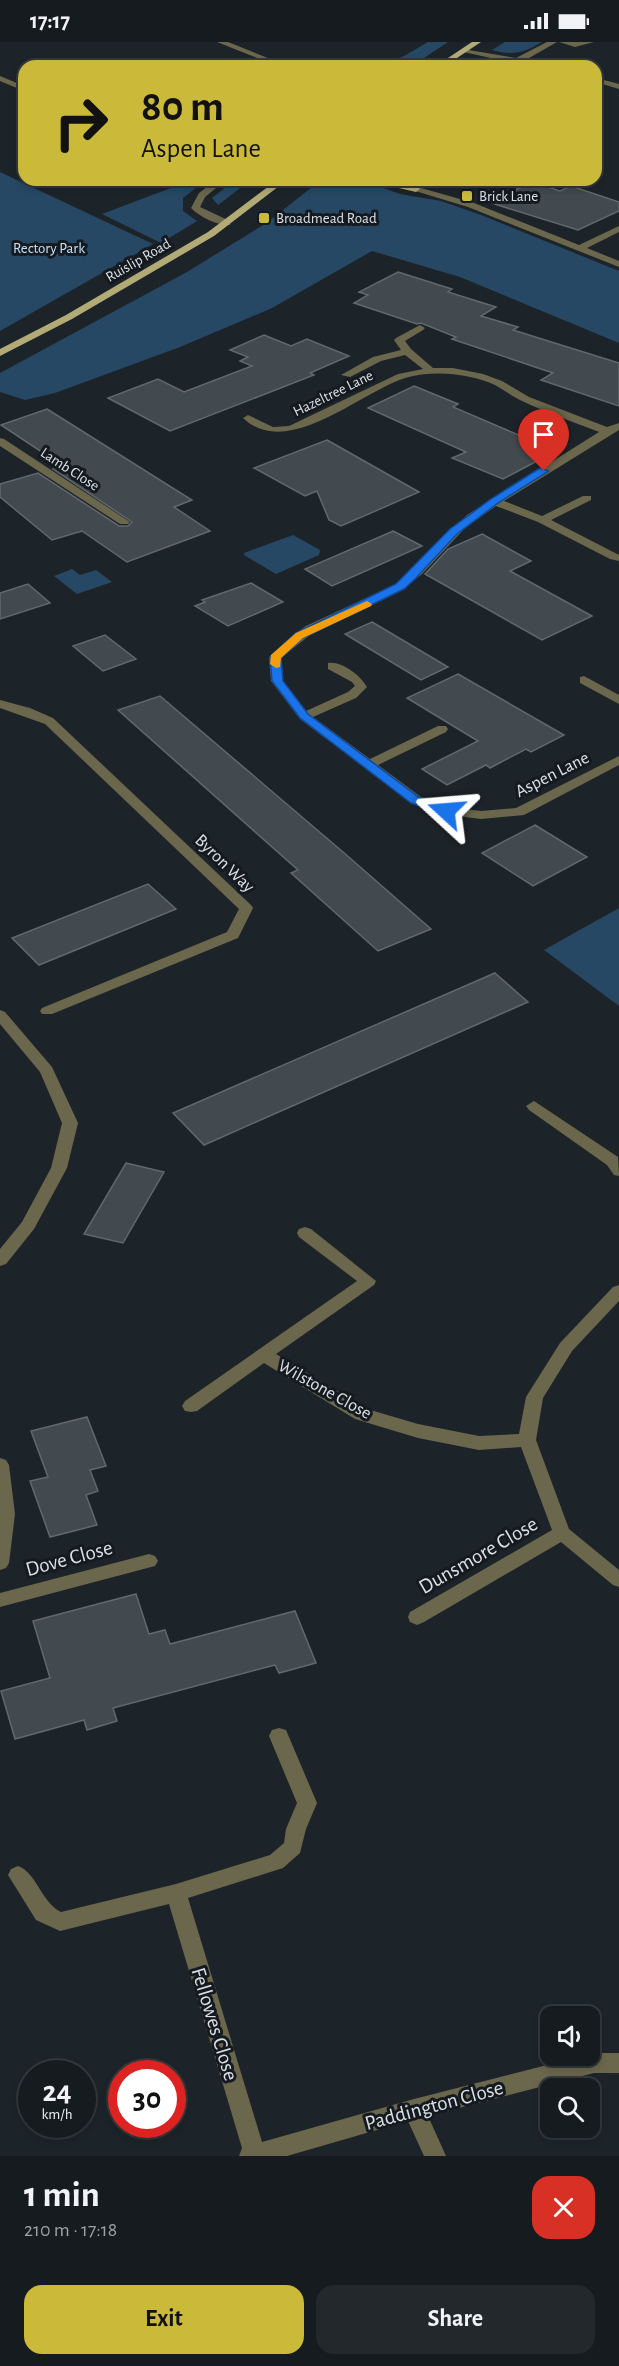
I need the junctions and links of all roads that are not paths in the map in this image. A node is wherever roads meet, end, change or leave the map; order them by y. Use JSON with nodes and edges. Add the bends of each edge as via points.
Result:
{"nodes":[{"id":1,"x":221,"y":42,"type":"edge"},
{"id":2,"x":477,"y":42,"type":"edge"},
{"id":3,"x":553,"y":42,"type":"edge"},
{"id":4,"x":563,"y":42,"type":"edge"},
{"id":5,"x":590,"y":42,"type":"edge"},
{"id":6,"x":463,"y":51,"type":"junction"},
{"id":7,"x":519,"y":59,"type":"junction"},
{"id":8,"x":268,"y":60,"type":"edge"},
{"id":9,"x":449,"y":60,"type":"edge"},
{"id":10,"x":523,"y":60,"type":"edge"},
{"id":11,"x":0,"y":78,"type":"edge"},
{"id":12,"x":602,"y":82,"type":"edge"},
{"id":13,"x":18,"y":86,"type":"edge"},
{"id":14,"x":619,"y":87,"type":"edge"},
{"id":15,"x":213,"y":186,"type":"edge"},
{"id":16,"x":275,"y":186,"type":"edge"},
{"id":17,"x":400,"y":186,"type":"edge"},
{"id":18,"x":405,"y":186,"type":"edge"},
{"id":19,"x":412,"y":186,"type":"edge"},
{"id":20,"x":416,"y":189,"type":"junction"},
{"id":21,"x":227,"y":223,"type":"junction"},
{"id":22,"x":619,"y":229,"type":"edge"},
{"id":23,"x":579,"y":248,"type":"junction"},
{"id":24,"x":619,"y":264,"type":"edge"},
{"id":25,"x":420,"y":328,"type":"dead end"},
{"id":26,"x":407,"y":351,"type":"junction"},
{"id":27,"x":0,"y":353,"type":"edge"},
{"id":28,"x":431,"y":371,"type":"junction"},
{"id":29,"x":346,"y":375,"type":"dead end"},
{"id":30,"x":249,"y":418,"type":"dead end"},
{"id":31,"x":619,"y":426,"type":"edge"},
{"id":32,"x":607,"y":431,"type":"junction"},
{"id":33,"x":0,"y":441,"type":"edge"},
{"id":34,"x":587,"y":498,"type":"dead end"},
{"id":35,"x":494,"y":501,"type":"junction"},
{"id":36,"x":542,"y":520,"type":"junction"},
{"id":37,"x":124,"y":522,"type":"dead end"},
{"id":38,"x":619,"y":558,"type":"edge"},
{"id":39,"x":332,"y":666,"type":"dead end"},
{"id":40,"x":584,"y":680,"type":"dead end"},
{"id":41,"x":619,"y":700,"type":"edge"},
{"id":42,"x":0,"y":704,"type":"edge"},
{"id":43,"x":304,"y":716,"type":"junction"},
{"id":44,"x":442,"y":729,"type":"dead end"},
{"id":45,"x":619,"y":760,"type":"edge"},
{"id":46,"x":370,"y":764,"type":"junction"},
{"id":47,"x":47,"y":1011,"type":"dead end"},
{"id":48,"x":0,"y":1016,"type":"edge"},
{"id":49,"x":534,"y":1106,"type":"dead end"},
{"id":50,"x":619,"y":1171,"type":"edge"},
{"id":51,"x":305,"y":1233,"type":"dead end"},
{"id":52,"x":0,"y":1260,"type":"edge"},
{"id":53,"x":619,"y":1291,"type":"edge"},
{"id":54,"x":266,"y":1356,"type":"junction"},
{"id":55,"x":191,"y":1406,"type":"dead end"},
{"id":56,"x":527,"y":1440,"type":"junction"},
{"id":57,"x":0,"y":1466,"type":"edge"},
{"id":58,"x":562,"y":1533,"type":"junction"},
{"id":59,"x":149,"y":1561,"type":"dead end"},
{"id":60,"x":0,"y":1563,"type":"edge"},
{"id":61,"x":619,"y":1580,"type":"edge"},
{"id":62,"x":0,"y":1599,"type":"edge"},
{"id":63,"x":417,"y":1617,"type":"dead end"},
{"id":64,"x":279,"y":1736,"type":"dead end"},
{"id":65,"x":18,"y":1875,"type":"dead end"},
{"id":66,"x":176,"y":1893,"type":"junction"},
{"id":67,"x":619,"y":2063,"type":"edge"},
{"id":68,"x":414,"y":2109,"type":"junction"},
{"id":69,"x":252,"y":2155,"type":"edge"},
{"id":70,"x":435,"y":2156,"type":"edge"}],
"edges":[{"from":1,"to":8,"type":"street"},
{"from":2,"to":6,"type":"main road"},
{"from":3,"to":7,"type":"street"},
{"from":4,"to":5,"type":"street"},
{"from":6,"to":7,"type":"street"},
{"from":6,"to":9,"type":"main road"},
{"from":7,"to":10,"type":"street"},
{"from":11,"to":13,"type":"street"},
{"from":12,"to":14,"type":"street"},
{"from":15,"to":21,"type":"street","via":[[197,200],[195,208]]},
{"from":16,"to":21,"type":"main road","name":"Ruislip Road"},
{"from":17,"to":20,"type":"main road"},
{"from":18,"to":20,"type":"street"},
{"from":19,"to":20,"type":"main road"},
{"from":20,"to":23,"type":"street","via":[[471,205]]},
{"from":21,"to":27,"type":"main road","name":"Ruislip Road","via":[[69,317]]},
{"from":22,"to":23,"type":"street"},
{"from":23,"to":24,"type":"street"},
{"from":25,"to":26,"type":"street","via":[[399,340]]},
{"from":26,"to":28,"type":"street"},
{"from":26,"to":29,"type":"street","name":"Hazeltree Lane","via":[[377,359]]},
{"from":28,"to":30,"type":"street","name":"Hazeltree Lane","via":[[402,376],[291,429],[271,430]]},
{"from":28,"to":32,"type":"street","name":"Hazeltree Lane","via":[[479,376]]},
{"from":31,"to":32,"type":"street","name":"Aspen Lane"},
{"from":32,"to":35,"type":"street","name":"Aspen Lane"},
{"from":33,"to":37,"type":"street","name":"Lamb Close"},
{"from":34,"to":36,"type":"street"},
{"from":35,"to":36,"type":"street"},
{"from":35,"to":43,"type":"street","name":"Aspen Lane","via":[[453,531],[400,586],[300,636],[275,657],[277,681]]},
{"from":36,"to":38,"type":"street"},
{"from":39,"to":43,"type":"street","via":[[362,687]]},
{"from":40,"to":41,"type":"street"},
{"from":42,"to":47,"type":"street","name":"Byron Way","via":[[49,721],[246,908],[234,935]]},
{"from":43,"to":46,"type":"street","name":"Aspen Lane"},
{"from":44,"to":46,"type":"street"},
{"from":45,"to":46,"type":"street","name":"Aspen Lane","via":[[519,812],[481,815],[446,811],[416,801]]},
{"from":48,"to":52,"type":"street","via":[[47,1070],[70,1123],[59,1168],[28,1225]]},
{"from":49,"to":50,"type":"street","via":[[613,1161]]},
{"from":51,"to":54,"type":"street","name":"Wilstone Close","via":[[368,1281]]},
{"from":53,"to":56,"type":"street","via":[[566,1347],[535,1397]]},
{"from":54,"to":55,"type":"street","name":"Wilstone Close"},
{"from":54,"to":56,"type":"street","name":"Wilstone Close","via":[[361,1414],[479,1443]]},
{"from":56,"to":58,"type":"street"},
{"from":57,"to":60,"type":"street","via":[[4,1483],[4,1547]]},
{"from":58,"to":61,"type":"street"},
{"from":58,"to":63,"type":"street","name":"Dunsmore Close"},
{"from":59,"to":62,"type":"street","name":"Dove Close"},
{"from":64,"to":66,"type":"street","via":[[307,1803],[293,1847],[276,1862]]},
{"from":65,"to":66,"type":"street","via":[[43,1913],[60,1922]]},
{"from":66,"to":69,"type":"street","name":"Fellowes Close"},
{"from":67,"to":68,"type":"street","name":"Paddington Close","via":[[594,2063]]},
{"from":68,"to":69,"type":"street","name":"Paddington Close"},
{"from":68,"to":70,"type":"street"}]}
